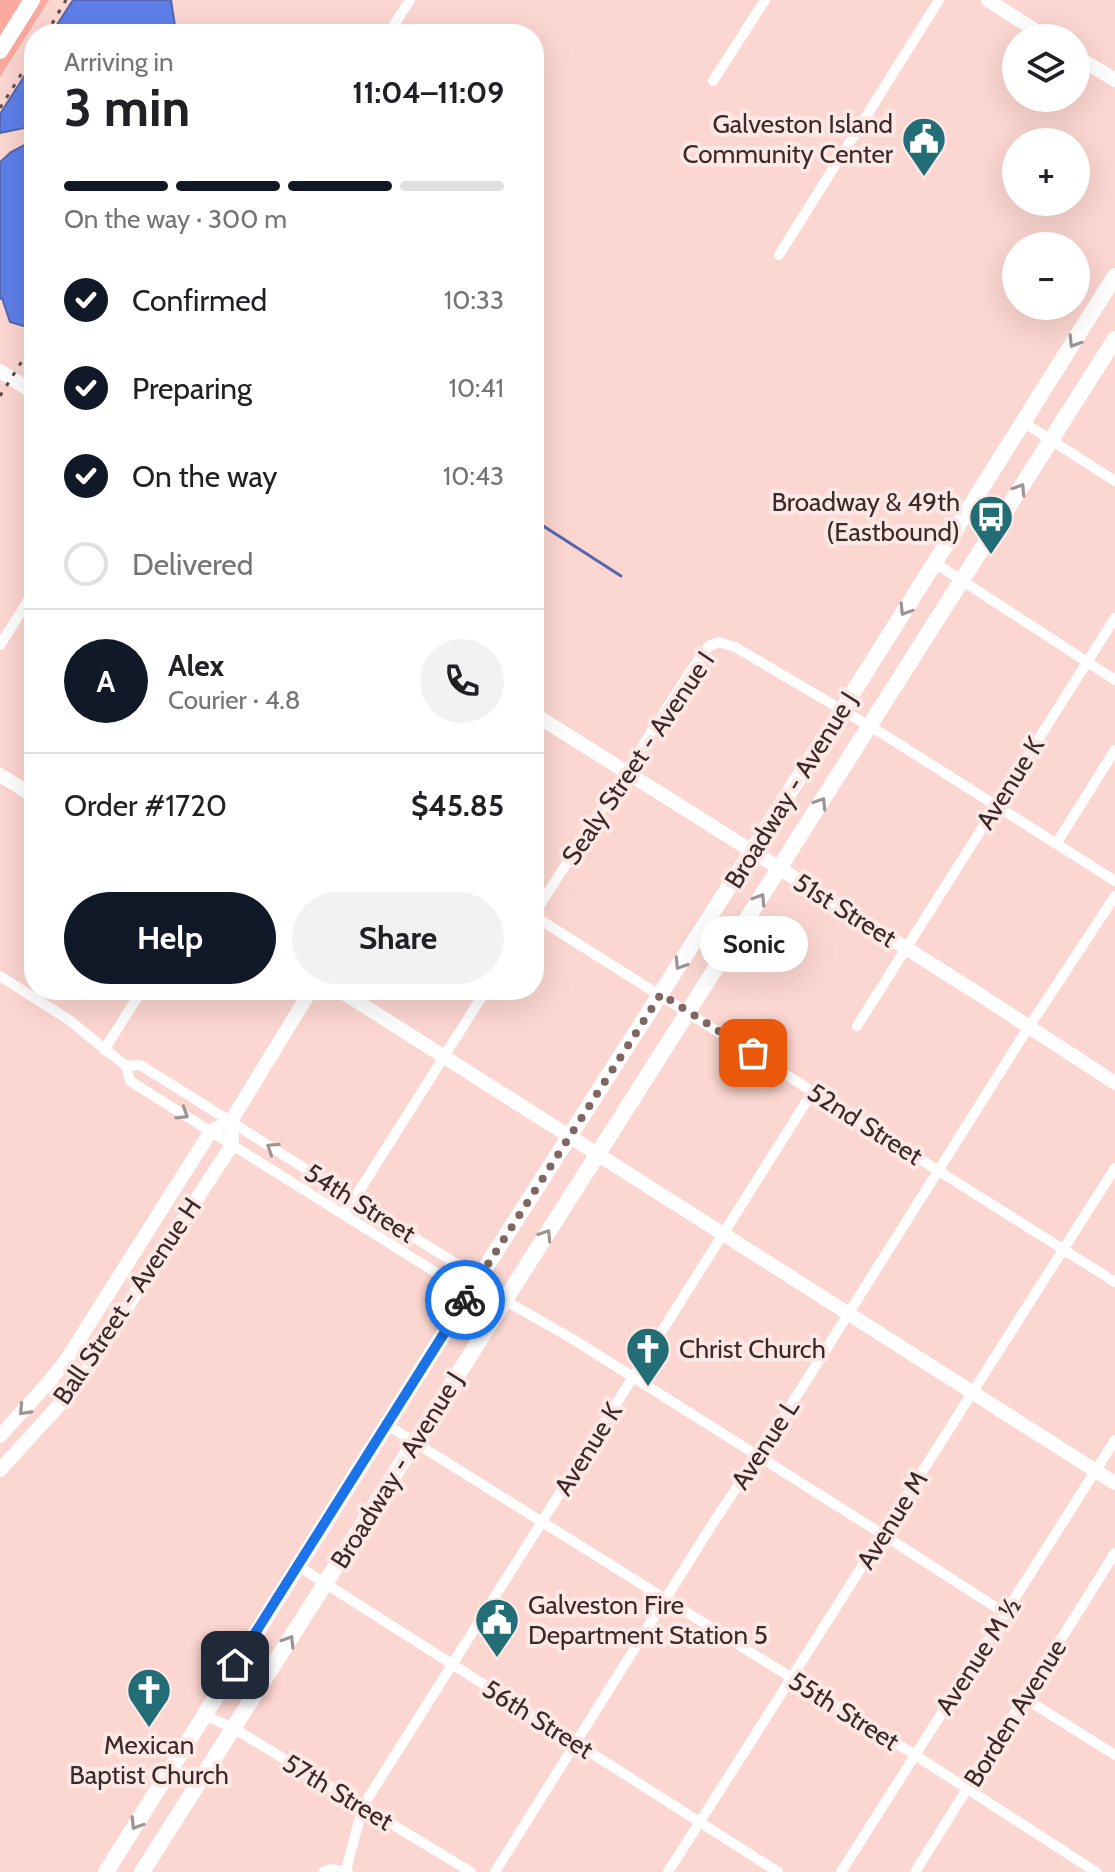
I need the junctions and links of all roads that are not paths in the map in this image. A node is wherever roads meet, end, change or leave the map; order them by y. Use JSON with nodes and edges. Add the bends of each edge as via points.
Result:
{"nodes":[{"id":1,"x":32,"y":0,"type":"edge"},
{"id":2,"x":410,"y":0,"type":"edge"},
{"id":3,"x":765,"y":0,"type":"edge"},
{"id":4,"x":939,"y":0,"type":"edge"},
{"id":5,"x":988,"y":0,"type":"edge"},
{"id":6,"x":394,"y":24,"type":"edge"},
{"id":7,"x":1025,"y":24,"type":"edge"},
{"id":8,"x":0,"y":51,"type":"edge"},
{"id":9,"x":1090,"y":65,"type":"edge"},
{"id":10,"x":1115,"y":80,"type":"edge"},
{"id":11,"x":713,"y":81,"type":"dead end"},
{"id":12,"x":779,"y":255,"type":"dead end"},
{"id":13,"x":1114,"y":279,"type":"edge"},
{"id":14,"x":1115,"y":339,"type":"edge"},
{"id":15,"x":0,"y":371,"type":"edge"},
{"id":16,"x":24,"y":387,"type":"edge"},
{"id":17,"x":1023,"y":422,"type":"junction"},
{"id":18,"x":1051,"y":440,"type":"junction"},
{"id":19,"x":1115,"y":481,"type":"edge"},
{"id":20,"x":935,"y":563,"type":"junction"},
{"id":21,"x":962,"y":581,"type":"junction"},
{"id":22,"x":24,"y":607,"type":"edge"},
{"id":23,"x":1115,"y":618,"type":"edge"},
{"id":24,"x":0,"y":645,"type":"edge"},
{"id":25,"x":1087,"y":662,"type":"junction"},
{"id":26,"x":1115,"y":680,"type":"edge"},
{"id":27,"x":842,"y":710,"type":"junction"},
{"id":28,"x":544,"y":720,"type":"edge"},
{"id":29,"x":870,"y":726,"type":"junction"},
{"id":30,"x":1115,"y":750,"type":"edge"},
{"id":31,"x":626,"y":773,"type":"junction"},
{"id":32,"x":0,"y":775,"type":"edge"},
{"id":33,"x":24,"y":790,"type":"edge"},
{"id":34,"x":996,"y":806,"type":"junction"},
{"id":35,"x":1056,"y":844,"type":"junction"},
{"id":36,"x":752,"y":852,"type":"junction"},
{"id":37,"x":779,"y":869,"type":"junction"},
{"id":38,"x":1115,"y":881,"type":"edge"},
{"id":39,"x":1115,"y":896,"type":"edge"},
{"id":40,"x":544,"y":900,"type":"edge"},
{"id":41,"x":544,"y":921,"type":"edge"},
{"id":42,"x":906,"y":948,"type":"junction"},
{"id":43,"x":0,"y":976,"type":"edge"},
{"id":44,"x":24,"y":991,"type":"edge"},
{"id":45,"x":661,"y":994,"type":"junction"},
{"id":46,"x":38,"y":1000,"type":"edge"},
{"id":47,"x":136,"y":1000,"type":"edge"},
{"id":48,"x":305,"y":1000,"type":"edge"},
{"id":49,"x":355,"y":1000,"type":"edge"},
{"id":50,"x":480,"y":1000,"type":"edge"},
{"id":51,"x":688,"y":1013,"type":"junction"},
{"id":52,"x":857,"y":1026,"type":"dead end"},
{"id":53,"x":1029,"y":1027,"type":"junction"},
{"id":54,"x":104,"y":1050,"type":"junction"},
{"id":55,"x":444,"y":1056,"type":"junction"},
{"id":56,"x":126,"y":1066,"type":"junction"},
{"id":57,"x":1115,"y":1083,"type":"edge"},
{"id":58,"x":813,"y":1091,"type":"junction"},
{"id":59,"x":231,"y":1121,"type":"junction"},
{"id":60,"x":211,"y":1131,"type":"junction"},
{"id":61,"x":571,"y":1137,"type":"junction"},
{"id":62,"x":232,"y":1145,"type":"junction"},
{"id":63,"x":598,"y":1154,"type":"junction"},
{"id":64,"x":1115,"y":1168,"type":"edge"},
{"id":65,"x":938,"y":1170,"type":"junction"},
{"id":66,"x":353,"y":1200,"type":"junction"},
{"id":67,"x":344,"y":1215,"type":"junction"},
{"id":68,"x":723,"y":1234,"type":"junction"},
{"id":69,"x":1063,"y":1250,"type":"junction"},
{"id":70,"x":131,"y":1258,"type":"junction"},
{"id":71,"x":151,"y":1269,"type":"junction"},
{"id":72,"x":1115,"y":1282,"type":"edge"},
{"id":73,"x":475,"y":1284,"type":"junction"},
{"id":74,"x":504,"y":1300,"type":"junction"},
{"id":75,"x":848,"y":1313,"type":"junction"},
{"id":76,"x":65,"y":1362,"type":"junction"},
{"id":77,"x":85,"y":1374,"type":"junction"},
{"id":78,"x":633,"y":1378,"type":"junction"},
{"id":79,"x":973,"y":1392,"type":"junction"},
{"id":80,"x":387,"y":1425,"type":"junction"},
{"id":81,"x":0,"y":1436,"type":"edge"},
{"id":82,"x":1115,"y":1440,"type":"edge"},
{"id":83,"x":414,"y":1442,"type":"junction"},
{"id":84,"x":758,"y":1456,"type":"junction"},
{"id":85,"x":0,"y":1470,"type":"edge"},
{"id":86,"x":1096,"y":1470,"type":"junction"},
{"id":87,"x":1115,"y":1483,"type":"edge"},
{"id":88,"x":543,"y":1521,"type":"junction"},
{"id":89,"x":882,"y":1534,"type":"junction"},
{"id":90,"x":1115,"y":1553,"type":"edge"},
{"id":91,"x":298,"y":1566,"type":"junction"},
{"id":92,"x":325,"y":1584,"type":"junction"},
{"id":93,"x":666,"y":1599,"type":"junction"},
{"id":94,"x":1006,"y":1614,"type":"junction"},
{"id":95,"x":452,"y":1665,"type":"junction"},
{"id":96,"x":791,"y":1678,"type":"junction"},
{"id":97,"x":1024,"y":1698,"type":"junction"},
{"id":98,"x":204,"y":1715,"type":"junction"},
{"id":99,"x":233,"y":1728,"type":"junction"},
{"id":100,"x":575,"y":1743,"type":"junction"},
{"id":101,"x":915,"y":1755,"type":"junction"},
{"id":102,"x":1115,"y":1755,"type":"edge"},
{"id":103,"x":967,"y":1789,"type":"junction"},
{"id":104,"x":363,"y":1806,"type":"junction"},
{"id":105,"x":700,"y":1822,"type":"junction"},
{"id":106,"x":115,"y":1857,"type":"junction"},
{"id":107,"x":347,"y":1871,"type":"edge"},
{"id":108,"x":106,"y":1872,"type":"edge"},
{"id":109,"x":142,"y":1872,"type":"edge"},
{"id":110,"x":323,"y":1872,"type":"edge"},
{"id":111,"x":471,"y":1872,"type":"edge"},
{"id":112,"x":495,"y":1872,"type":"edge"},
{"id":113,"x":668,"y":1872,"type":"edge"},
{"id":114,"x":778,"y":1872,"type":"edge"},
{"id":115,"x":841,"y":1872,"type":"edge"},
{"id":116,"x":915,"y":1872,"type":"edge"},
{"id":117,"x":1096,"y":1872,"type":"edge"}],
"edges":[{"from":1,"to":8,"type":"main road"},
{"from":2,"to":6,"type":"street"},
{"from":3,"to":11,"type":"street"},
{"from":4,"to":12,"type":"street"},
{"from":5,"to":7,"type":"street"},
{"from":9,"to":10,"type":"street"},
{"from":13,"to":17,"type":"main road","name":"Broadway - Avenue J","one_way":true},
{"from":14,"to":18,"type":"main road","name":"Broadway - Avenue J"},
{"from":15,"to":16,"type":"street"},
{"from":17,"to":18,"type":"street"},
{"from":17,"to":20,"type":"main road","name":"Broadway - Avenue J"},
{"from":18,"to":19,"type":"street"},
{"from":21,"to":18,"type":"main road","name":"Broadway - Avenue J","one_way":true},
{"from":20,"to":21,"type":"street"},
{"from":20,"to":27,"type":"main road","name":"Broadway - Avenue J","one_way":true},
{"from":21,"to":25,"type":"street"},
{"from":21,"to":29,"type":"main road","name":"Broadway - Avenue J"},
{"from":22,"to":24,"type":"street"},
{"from":23,"to":25,"type":"street","name":"Avenue K"},
{"from":25,"to":26,"type":"street"},
{"from":25,"to":34,"type":"street","name":"Avenue K"},
{"from":27,"to":29,"type":"street"},
{"from":27,"to":31,"type":"street","name":"Sealy Street - Avenue I","via":[[719,642],[709,646],[692,669]]},
{"from":27,"to":36,"type":"main road","name":"Broadway - Avenue J"},
{"from":28,"to":31,"type":"street","name":"51st Street"},
{"from":29,"to":34,"type":"street"},
{"from":37,"to":29,"type":"main road","name":"Broadway - Avenue J","one_way":true},
{"from":30,"to":35,"type":"street"},
{"from":31,"to":36,"type":"street","name":"51st Street"},
{"from":31,"to":40,"type":"street","name":"Sealy Street - Avenue I"},
{"from":32,"to":33,"type":"street"},
{"from":34,"to":35,"type":"street"},
{"from":34,"to":42,"type":"street","name":"Avenue K"},
{"from":35,"to":38,"type":"street"},
{"from":36,"to":37,"type":"street","name":"51st Street"},
{"from":36,"to":45,"type":"main road","name":"Broadway - Avenue J","one_way":true},
{"from":37,"to":42,"type":"street","name":"51st Street"},
{"from":51,"to":37,"type":"main road","name":"Broadway - Avenue J","one_way":true},
{"from":39,"to":53,"type":"street","name":"Avenue L"},
{"from":41,"to":45,"type":"street","name":"52nd Street"},
{"from":42,"to":52,"type":"street","name":"Avenue K"},
{"from":42,"to":53,"type":"street","name":"51st Street"},
{"from":43,"to":44,"type":"street","name":"54th Street"},
{"from":45,"to":51,"type":"street","name":"52nd Street"},
{"from":45,"to":61,"type":"main road","name":"Broadway - Avenue J"},
{"from":46,"to":54,"type":"street","name":"54th Street"},
{"from":47,"to":54,"type":"street"},
{"from":48,"to":59,"type":"street"},
{"from":49,"to":55,"type":"street"},
{"from":50,"to":55,"type":"street"},
{"from":51,"to":58,"type":"street","name":"52nd Street"},
{"from":51,"to":63,"type":"main road","name":"Broadway - Avenue J"},
{"from":53,"to":57,"type":"street","name":"51st Street"},
{"from":53,"to":65,"type":"street","name":"Avenue L"},
{"from":54,"to":56,"type":"street","name":"54th Street"},
{"from":55,"to":61,"type":"street"},
{"from":55,"to":66,"type":"street"},
{"from":56,"to":59,"type":"street","name":"54th Street","via":[[140,1065]]},
{"from":56,"to":60,"type":"street","name":"54th Street","one_way":true,"via":[[130,1081]]},
{"from":58,"to":65,"type":"street","name":"52nd Street"},
{"from":58,"to":68,"type":"street","name":"Avenue K"},
{"from":59,"to":60,"type":"street"},
{"from":59,"to":62,"type":"street"},
{"from":66,"to":59,"type":"street","name":"54th Street","one_way":true},
{"from":60,"to":62,"type":"street","name":"54th Street"},
{"from":60,"to":70,"type":"street","name":"Ball Street - Avenue H"},
{"from":61,"to":63,"type":"street"},
{"from":61,"to":73,"type":"main road","name":"Broadway - Avenue J"},
{"from":62,"to":67,"type":"street","name":"54th Street"},
{"from":62,"to":71,"type":"street","name":"Ball Street - Avenue H"},
{"from":63,"to":68,"type":"street"},
{"from":74,"to":63,"type":"main road","name":"Broadway - Avenue J","one_way":true},
{"from":64,"to":69,"type":"street","name":"Avenue M"},
{"from":65,"to":69,"type":"street","name":"52nd Street"},
{"from":65,"to":75,"type":"street","name":"Avenue L"},
{"from":66,"to":67,"type":"street"},
{"from":66,"to":73,"type":"street","name":"54th Street","via":[[465,1269]]},
{"from":67,"to":73,"type":"street","name":"54th Street","via":[[456,1285]]},
{"from":68,"to":75,"type":"street"},
{"from":68,"to":78,"type":"street","name":"Avenue K"},
{"from":69,"to":72,"type":"street","name":"52nd Street"},
{"from":69,"to":79,"type":"street","name":"Avenue M"},
{"from":70,"to":71,"type":"street"},
{"from":70,"to":76,"type":"street","name":"Ball Street - Avenue H"},
{"from":71,"to":77,"type":"street","name":"Ball Street - Avenue H"},
{"from":73,"to":74,"type":"main road"},
{"from":73,"to":80,"type":"main road","name":"Broadway - Avenue J"},
{"from":74,"to":78,"type":"street"},
{"from":74,"to":83,"type":"main road","name":"Broadway - Avenue J"},
{"from":75,"to":79,"type":"street"},
{"from":75,"to":84,"type":"street","name":"Avenue L"},
{"from":76,"to":77,"type":"street"},
{"from":76,"to":81,"type":"street","name":"Ball Street - Avenue H","one_way":true},
{"from":77,"to":85,"type":"street","name":"Ball Street - Avenue H"},
{"from":78,"to":84,"type":"street"},
{"from":78,"to":88,"type":"street","name":"Avenue K"},
{"from":79,"to":86,"type":"street"},
{"from":79,"to":89,"type":"street","name":"Avenue M"},
{"from":80,"to":83,"type":"street","name":"55th Street"},
{"from":80,"to":91,"type":"main road","name":"Broadway - Avenue J"},
{"from":82,"to":86,"type":"street","name":"Avenue M ½"},
{"from":83,"to":88,"type":"street","name":"55th Street"},
{"from":83,"to":92,"type":"main road","name":"Broadway - Avenue J"},
{"from":84,"to":89,"type":"street"},
{"from":84,"to":93,"type":"street","name":"Avenue L"},
{"from":86,"to":87,"type":"street"},
{"from":86,"to":94,"type":"street","name":"Avenue M ½"},
{"from":88,"to":93,"type":"street","name":"55th Street"},
{"from":88,"to":95,"type":"street","name":"Avenue K"},
{"from":89,"to":94,"type":"street"},
{"from":89,"to":96,"type":"street","name":"Avenue M"},
{"from":90,"to":97,"type":"street","name":"Borden Avenue"},
{"from":91,"to":92,"type":"street","name":"56th Street"},
{"from":91,"to":98,"type":"main road","name":"Broadway - Avenue J"},
{"from":92,"to":95,"type":"street","name":"56th Street"},
{"from":99,"to":92,"type":"main road","name":"Broadway - Avenue J","one_way":true},
{"from":93,"to":96,"type":"street","name":"55th Street"},
{"from":93,"to":100,"type":"street","name":"Avenue L"},
{"from":94,"to":101,"type":"street","name":"Avenue M ½"},
{"from":95,"to":100,"type":"street","name":"56th Street"},
{"from":95,"to":104,"type":"street","name":"Avenue K"},
{"from":96,"to":101,"type":"street","name":"55th Street"},
{"from":96,"to":105,"type":"street","name":"Avenue M"},
{"from":97,"to":102,"type":"street"},
{"from":97,"to":103,"type":"street","name":"Borden Avenue"},
{"from":98,"to":99,"type":"street","name":"57th Street"},
{"from":98,"to":106,"type":"main road","name":"Broadway - Avenue J","one_way":true},
{"from":99,"to":104,"type":"street","name":"57th Street"},
{"from":99,"to":109,"type":"main road","name":"Broadway - Avenue J"},
{"from":100,"to":105,"type":"street","name":"56th Street"},
{"from":100,"to":112,"type":"street","name":"Avenue L"},
{"from":101,"to":103,"type":"street","name":"55th Street"},
{"from":101,"to":115,"type":"street","name":"Avenue M ½"},
{"from":103,"to":116,"type":"street","name":"Borden Avenue"},
{"from":103,"to":117,"type":"street","name":"55th Street"},
{"from":104,"to":107,"type":"street","name":"Avenue K"},
{"from":104,"to":111,"type":"street","name":"57th Street"},
{"from":105,"to":113,"type":"street","name":"Avenue M"},
{"from":105,"to":114,"type":"street","name":"56th Street"},
{"from":106,"to":108,"type":"main road","name":"Broadway - Avenue J"},
{"from":106,"to":109,"type":"main road"},
{"from":107,"to":110,"type":"street"}]}
